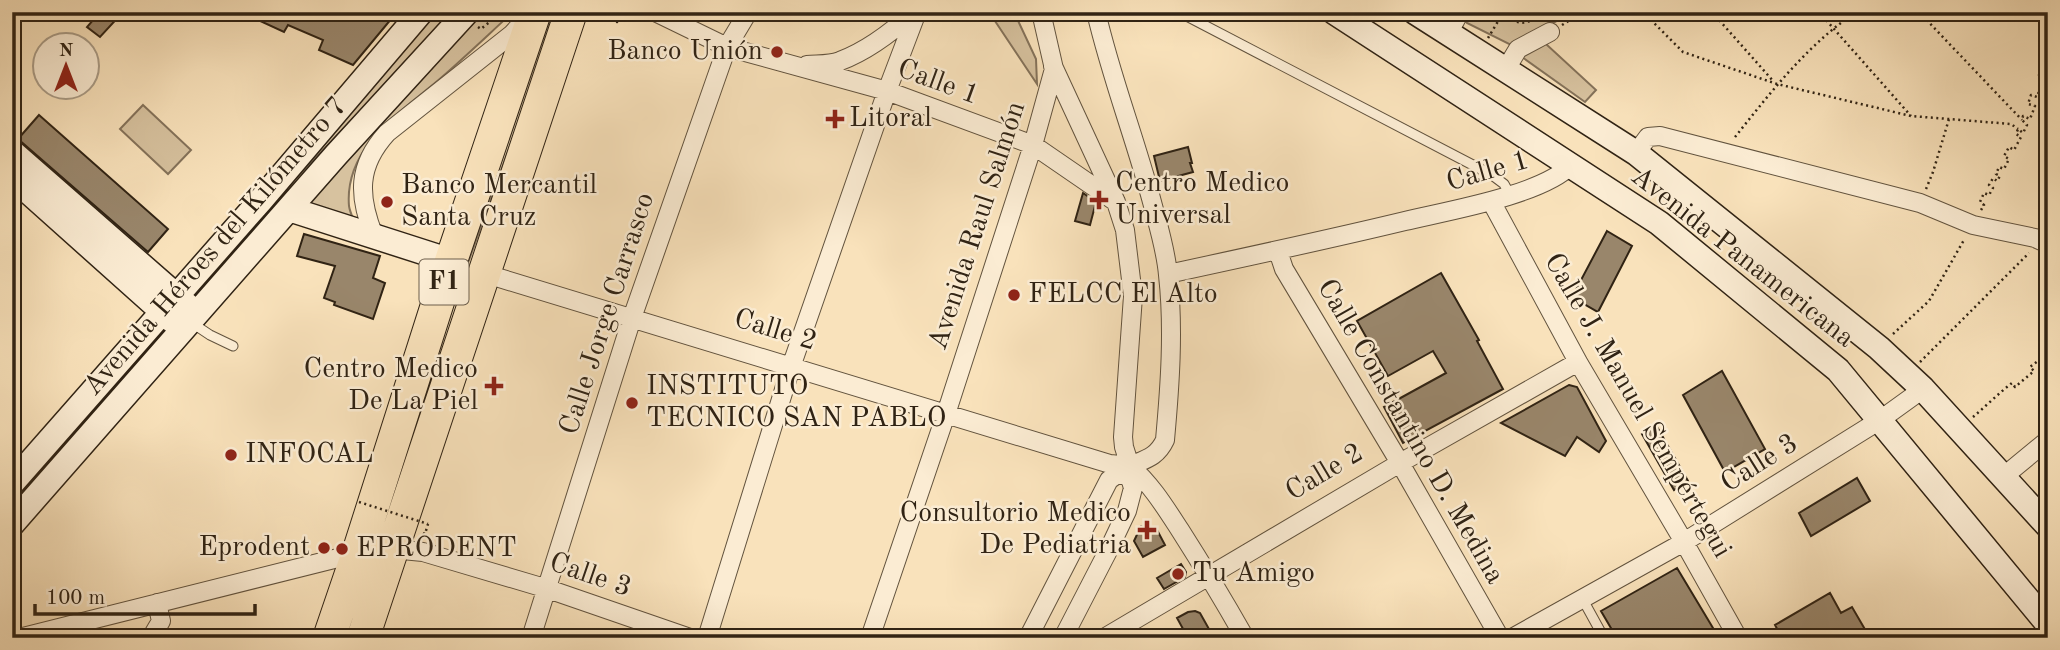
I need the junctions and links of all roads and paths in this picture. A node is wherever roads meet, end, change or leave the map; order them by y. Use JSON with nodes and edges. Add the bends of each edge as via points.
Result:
{"nodes":[{"id":1,"x":421,"y":12,"type":"edge"},
{"id":2,"x":534,"y":12,"type":"edge"},
{"id":3,"x":571,"y":12,"type":"edge"},
{"id":4,"x":603,"y":12,"type":"edge"},
{"id":5,"x":622,"y":12,"type":"edge"},
{"id":6,"x":655,"y":12,"type":"edge"},
{"id":7,"x":748,"y":12,"type":"edge"},
{"id":8,"x":915,"y":12,"type":"edge"},
{"id":9,"x":1027,"y":12,"type":"edge"},
{"id":10,"x":1041,"y":12,"type":"edge"},
{"id":11,"x":1096,"y":12,"type":"edge"},
{"id":12,"x":1179,"y":12,"type":"edge"},
{"id":13,"x":1334,"y":12,"type":"edge"},
{"id":14,"x":1415,"y":12,"type":"edge"},
{"id":15,"x":1543,"y":12,"type":"edge"},
{"id":16,"x":1583,"y":12,"type":"edge"},
{"id":17,"x":1643,"y":12,"type":"edge"},
{"id":18,"x":1712,"y":12,"type":"edge"},
{"id":19,"x":1819,"y":12,"type":"edge"},
{"id":20,"x":1856,"y":12,"type":"edge"},
{"id":21,"x":1919,"y":12,"type":"edge"},
{"id":22,"x":1503,"y":13,"type":"edge"},
{"id":23,"x":497,"y":16,"type":"dead end"},
{"id":24,"x":471,"y":18,"type":"edge"},
{"id":25,"x":1455,"y":22,"type":"edge"},
{"id":26,"x":1833,"y":28,"type":"junction"},
{"id":27,"x":1550,"y":32,"type":"joint"},
{"id":28,"x":727,"y":47,"type":"junction"},
{"id":29,"x":1479,"y":52,"type":"junction"},
{"id":30,"x":795,"y":65,"type":"junction"},
{"id":31,"x":1054,"y":69,"type":"junction"},
{"id":32,"x":1506,"y":69,"type":"junction"},
{"id":33,"x":2048,"y":69,"type":"edge"},
{"id":34,"x":1777,"y":84,"type":"junction"},
{"id":35,"x":887,"y":91,"type":"junction"},
{"id":36,"x":1911,"y":116,"type":"junction"},
{"id":37,"x":1949,"y":119,"type":"junction"},
{"id":38,"x":2022,"y":120,"type":"junction"},
{"id":39,"x":2018,"y":129,"type":"junction"},
{"id":40,"x":1033,"y":145,"type":"junction"},
{"id":41,"x":12,"y":152,"type":"edge"},
{"id":42,"x":1636,"y":153,"type":"junction"},
{"id":43,"x":1725,"y":154,"type":"junction"},
{"id":44,"x":1571,"y":165,"type":"junction"},
{"id":45,"x":12,"y":177,"type":"edge"},
{"id":46,"x":1510,"y":195,"type":"junction"},
{"id":47,"x":1491,"y":201,"type":"junction"},
{"id":48,"x":1116,"y":202,"type":"junction"},
{"id":49,"x":1920,"y":203,"type":"junction"},
{"id":50,"x":289,"y":209,"type":"junction"},
{"id":51,"x":1973,"y":225,"type":"junction"},
{"id":52,"x":374,"y":236,"type":"junction"},
{"id":53,"x":2042,"y":245,"type":"edge"},
{"id":54,"x":1278,"y":251,"type":"junction"},
{"id":55,"x":451,"y":261,"type":"junction"},
{"id":56,"x":483,"y":273,"type":"junction"},
{"id":57,"x":1168,"y":274,"type":"junction"},
{"id":58,"x":170,"y":304,"type":"junction"},
{"id":59,"x":632,"y":318,"type":"junction"},
{"id":60,"x":190,"y":322,"type":"junction"},
{"id":61,"x":233,"y":346,"type":"dead end"},
{"id":62,"x":1879,"y":348,"type":"junction"},
{"id":63,"x":2048,"y":359,"type":"edge"},
{"id":64,"x":1578,"y":362,"type":"junction"},
{"id":65,"x":791,"y":367,"type":"junction"},
{"id":66,"x":1916,"y":382,"type":"junction"},
{"id":67,"x":946,"y":414,"type":"junction"},
{"id":68,"x":1880,"y":420,"type":"junction"},
{"id":69,"x":1967,"y":422,"type":"dead end"},
{"id":70,"x":2048,"y":440,"type":"edge"},
{"id":71,"x":1400,"y":463,"type":"junction"},
{"id":72,"x":1128,"y":470,"type":"junction"},
{"id":73,"x":2003,"y":477,"type":"junction"},
{"id":74,"x":12,"y":483,"type":"edge"},
{"id":75,"x":359,"y":502,"type":"dead end"},
{"id":76,"x":12,"y":524,"type":"edge"},
{"id":77,"x":2048,"y":526,"type":"edge"},
{"id":78,"x":425,"y":534,"type":"dead end"},
{"id":79,"x":1684,"y":542,"type":"junction"},
{"id":80,"x":392,"y":549,"type":"junction"},
{"id":81,"x":358,"y":553,"type":"junction"},
{"id":82,"x":1210,"y":576,"type":"junction"},
{"id":83,"x":548,"y":589,"type":"junction"},
{"id":84,"x":1582,"y":598,"type":"junction"},
{"id":85,"x":157,"y":603,"type":"junction"},
{"id":86,"x":2048,"y":624,"type":"edge"},
{"id":87,"x":19,"y":638,"type":"edge"},
{"id":88,"x":152,"y":638,"type":"edge"},
{"id":89,"x":329,"y":638,"type":"edge"},
{"id":90,"x":363,"y":638,"type":"edge"},
{"id":91,"x":531,"y":638,"type":"edge"},
{"id":92,"x":690,"y":638,"type":"edge"},
{"id":93,"x":707,"y":638,"type":"edge"},
{"id":94,"x":870,"y":638,"type":"edge"},
{"id":95,"x":1028,"y":638,"type":"edge"},
{"id":96,"x":1063,"y":638,"type":"edge"},
{"id":97,"x":1104,"y":638,"type":"edge"},
{"id":98,"x":1245,"y":638,"type":"edge"},
{"id":99,"x":1500,"y":638,"type":"edge"},
{"id":100,"x":1512,"y":638,"type":"edge"},
{"id":101,"x":1604,"y":638,"type":"edge"},
{"id":102,"x":1738,"y":638,"type":"edge"}],
"edges":[{"from":1,"to":58,"type":"street","name":"Avenida Héroes del Kilómetro 7"},
{"from":2,"to":52,"type":"street","via":[[376,145],[364,169],[363,199]]},
{"from":2,"to":55,"type":"highway","number":"F1"},
{"from":3,"to":56,"type":"highway","number":"F1"},
{"from":4,"to":5,"type":"path","via":[[617,22]]},
{"from":6,"to":28,"type":"street","name":"Calle 1"},
{"from":7,"to":28,"type":"street","name":"Calle Jorge Carrasco"},
{"from":8,"to":30,"type":"street","via":[[865,49],[837,62]]},
{"from":8,"to":35,"type":"street"},
{"from":9,"to":31,"type":"street"},
{"from":10,"to":31,"type":"street"},
{"from":11,"to":57,"type":"street","via":[[1145,175]]},
{"from":12,"to":46,"type":"lane","via":[[1492,174]]},
{"from":13,"to":44,"type":"street","name":"Avenida Panamericana"},
{"from":14,"to":25,"type":"street","name":"Avenida Panamericana"},
{"from":15,"to":22,"type":"path","via":[[1525,23],[1513,22]]},
{"from":16,"to":27,"type":"path"},
{"from":17,"to":34,"type":"path","via":[[1683,52]]},
{"from":18,"to":34,"type":"path"},
{"from":19,"to":26,"type":"path"},
{"from":20,"to":26,"type":"path"},
{"from":21,"to":38,"type":"path"},
{"from":22,"to":29,"type":"path"},
{"from":23,"to":24,"type":"path","via":[[481,29]]},
{"from":24,"to":50,"type":"street","name":"Avenida Héroes del Kilómetro 7"},
{"from":25,"to":29,"type":"street","name":"Avenida Panamericana"},
{"from":26,"to":34,"type":"path"},
{"from":26,"to":36,"type":"path"},
{"from":27,"to":32,"type":"street","via":[[1518,49]]},
{"from":28,"to":30,"type":"street","name":"Calle 1"},
{"from":28,"to":59,"type":"street","name":"Calle Jorge Carrasco"},
{"from":29,"to":32,"type":"street","name":"Avenida Panamericana"},
{"from":30,"to":35,"type":"street","name":"Calle 1"},
{"from":31,"to":40,"type":"street","name":"Avenida Raul Salmón"},
{"from":31,"to":48,"type":"street"},
{"from":32,"to":42,"type":"street","name":"Avenida Panamericana"},
{"from":33,"to":38,"type":"path","via":[[2043,67],[2038,77],[2043,80],[2037,97],[2031,95],[2028,104],[2035,106],[2030,119]]},
{"from":34,"to":36,"type":"path"},
{"from":34,"to":43,"type":"path"},
{"from":35,"to":40,"type":"street","name":"Calle 1"},
{"from":35,"to":65,"type":"street"},
{"from":36,"to":37,"type":"path"},
{"from":37,"to":39,"type":"path","via":[[2011,124]]},
{"from":37,"to":49,"type":"path"},
{"from":38,"to":39,"type":"path","via":[[2027,125],[2023,133]]},
{"from":39,"to":51,"type":"path","via":[[2016,134],[2021,137],[2004,156],[2009,159],[2004,169],[1999,167],[1997,181],[1993,178],[1989,185],[1993,188],[1989,195],[1984,193],[1981,211],[1972,214],[1978,216]]},
{"from":40,"to":48,"type":"street","name":"Calle 1"},
{"from":40,"to":67,"type":"street","name":"Avenida Raul Salmón"},
{"from":41,"to":58,"type":"street"},
{"from":42,"to":43,"type":"street","via":[[1648,137],[1660,136]]},
{"from":42,"to":62,"type":"street","name":"Avenida Panamericana"},
{"from":43,"to":49,"type":"street"},
{"from":44,"to":46,"type":"street","name":"Calle 1","via":[[1554,179]]},
{"from":44,"to":68,"type":"street","name":"Avenida Panamericana","via":[[1659,223],[1746,294],[1838,370]]},
{"from":45,"to":58,"type":"street"},
{"from":46,"to":47,"type":"street","name":"Calle 1"},
{"from":47,"to":54,"type":"street","name":"Calle 1"},
{"from":47,"to":64,"type":"street","name":"Calle J. Manuel Sempértegui"},
{"from":48,"to":72,"type":"street","via":[[1125,230],[1133,296],[1124,437]]},
{"from":49,"to":51,"type":"street"},
{"from":50,"to":52,"type":"street"},
{"from":50,"to":60,"type":"street","name":"Avenida Héroes del Kilómetro 7"},
{"from":51,"to":53,"type":"street","via":[[2035,239]]},
{"from":51,"to":62,"type":"path","via":[[1929,301]]},
{"from":52,"to":55,"type":"street"},
{"from":53,"to":66,"type":"path"},
{"from":54,"to":57,"type":"street","name":"Calle 1"},
{"from":54,"to":71,"type":"street","name":"Calle Constantino D. Medina","via":[[1284,269]]},
{"from":55,"to":81,"type":"highway","number":"F1"},
{"from":56,"to":59,"type":"street","name":"Calle 2"},
{"from":56,"to":80,"type":"highway","number":"F1"},
{"from":57,"to":72,"type":"street","via":[[1171,344],[1165,440],[1154,455]]},
{"from":58,"to":60,"type":"street"},
{"from":58,"to":74,"type":"street","name":"Avenida Héroes del Kilómetro 7"},
{"from":59,"to":65,"type":"street","name":"Calle 2"},
{"from":59,"to":83,"type":"street","name":"Calle Jorge Carrasco"},
{"from":60,"to":61,"type":"lane"},
{"from":60,"to":76,"type":"street","name":"Avenida Héroes del Kilómetro 7"},
{"from":62,"to":66,"type":"street","name":"Avenida Panamericana"},
{"from":63,"to":69,"type":"path","via":[[2043,357],[2030,368],[2034,371],[2015,387],[2012,383]]},
{"from":64,"to":71,"type":"street","name":"Calle 2"},
{"from":64,"to":79,"type":"street","name":"Calle J. Manuel Sempértegui"},
{"from":65,"to":67,"type":"street","name":"Calle 2"},
{"from":65,"to":93,"type":"street"},
{"from":66,"to":68,"type":"street","name":"Calle 3"},
{"from":66,"to":73,"type":"street","name":"Avenida Panamericana"},
{"from":67,"to":72,"type":"street","name":"Calle 2"},
{"from":67,"to":94,"type":"street","name":"Avenida Raul Salmón"},
{"from":68,"to":79,"type":"street","name":"Calle 3"},
{"from":68,"to":86,"type":"street","name":"Avenida Panamericana"},
{"from":70,"to":73,"type":"street"},
{"from":71,"to":82,"type":"street","name":"Calle 2"},
{"from":71,"to":99,"type":"street","name":"Calle Constantino D. Medina"},
{"from":72,"to":82,"type":"street","via":[[1155,492]]},
{"from":72,"to":95,"type":"street","via":[[1109,480]]},
{"from":72,"to":96,"type":"street","via":[[1133,488],[1126,511]]},
{"from":73,"to":77,"type":"street","name":"Avenida Panamericana"},
{"from":75,"to":78,"type":"path","bridge":true,"via":[[428,524]]},
{"from":79,"to":84,"type":"street","name":"Calle 3"},
{"from":79,"to":102,"type":"street","name":"Calle J. Manuel Sempértegui"},
{"from":80,"to":81,"type":"street","name":"Calle 3"},
{"from":80,"to":83,"type":"street","name":"Calle 3","via":[[423,552]]},
{"from":80,"to":90,"type":"highway","number":"F1"},
{"from":81,"to":85,"type":"street","name":"Calle 3"},
{"from":81,"to":89,"type":"highway","number":"F1"},
{"from":82,"to":97,"type":"street","name":"Calle 2"},
{"from":82,"to":98,"type":"street"},
{"from":83,"to":91,"type":"street","name":"Calle Jorge Carrasco"},
{"from":83,"to":92,"type":"street","name":"Calle 3"},
{"from":84,"to":100,"type":"street","name":"Calle 3"},
{"from":84,"to":101,"type":"lane"},
{"from":85,"to":87,"type":"street","name":"Calle 3"},
{"from":85,"to":88,"type":"street","via":[[161,621]]}]}
